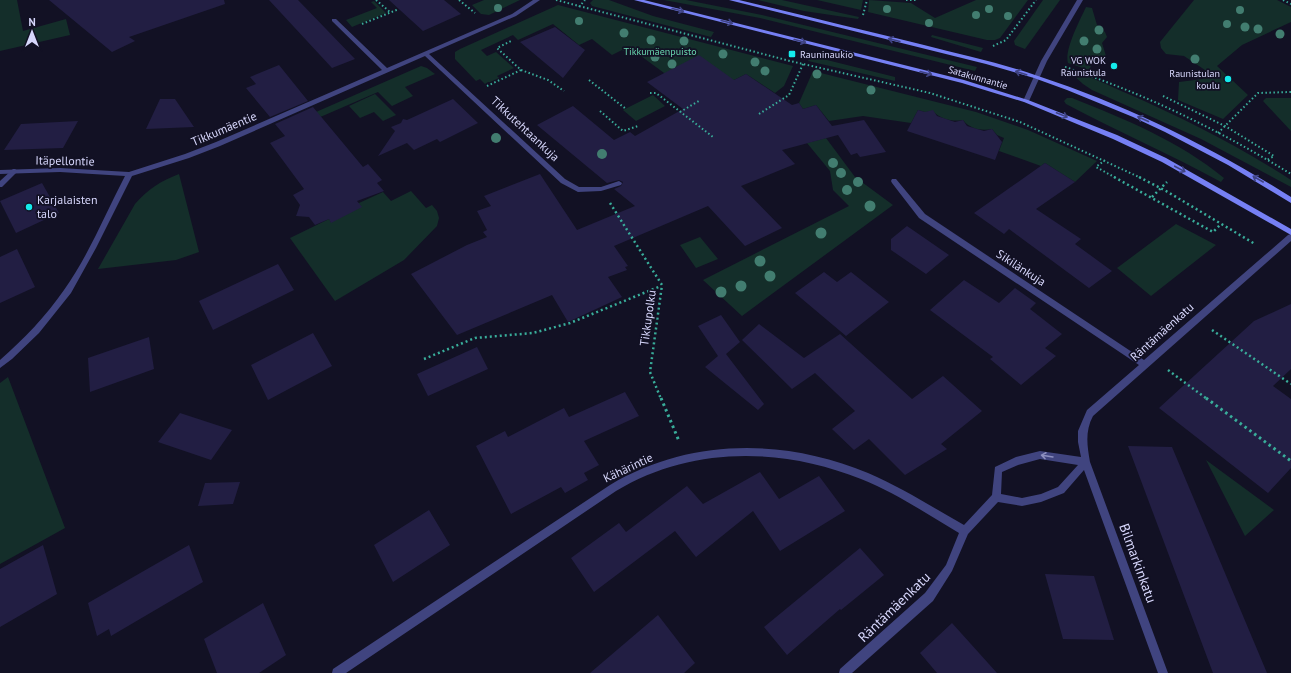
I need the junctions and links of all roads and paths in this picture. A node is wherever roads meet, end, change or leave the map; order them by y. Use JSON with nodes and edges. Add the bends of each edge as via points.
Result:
{"nodes":[{"id":1,"x":376,"y":0,"type":"edge"},
{"id":2,"x":459,"y":0,"type":"edge"},
{"id":3,"x":537,"y":0,"type":"edge"},
{"id":4,"x":556,"y":0,"type":"edge"},
{"id":5,"x":584,"y":0,"type":"edge"},
{"id":6,"x":637,"y":0,"type":"edge"},
{"id":7,"x":732,"y":0,"type":"edge"},
{"id":8,"x":867,"y":0,"type":"edge"},
{"id":9,"x":906,"y":0,"type":"edge"},
{"id":10,"x":918,"y":0,"type":"edge"},
{"id":11,"x":1036,"y":0,"type":"edge"},
{"id":12,"x":1080,"y":0,"type":"edge"},
{"id":13,"x":1283,"y":0,"type":"edge"},
{"id":14,"x":1291,"y":4,"type":"edge"},
{"id":15,"x":579,"y":7,"type":"junction"},
{"id":16,"x":399,"y":9,"type":"dead end"},
{"id":17,"x":390,"y":12,"type":"junction"},
{"id":18,"x":477,"y":15,"type":"dead end"},
{"id":19,"x":863,"y":15,"type":"dead end"},
{"id":20,"x":334,"y":20,"type":"dead end"},
{"id":21,"x":346,"y":31,"type":"junction"},
{"id":22,"x":511,"y":41,"type":"dead end"},
{"id":23,"x":993,"y":46,"type":"dead end"},
{"id":24,"x":426,"y":54,"type":"junction"},
{"id":25,"x":792,"y":54,"type":"dead end"},
{"id":26,"x":790,"y":61,"type":"junction"},
{"id":27,"x":803,"y":64,"type":"junction"},
{"id":28,"x":521,"y":70,"type":"junction"},
{"id":29,"x":386,"y":71,"type":"junction"},
{"id":30,"x":1037,"y":78,"type":"junction"},
{"id":31,"x":589,"y":80,"type":"dead end"},
{"id":32,"x":481,"y":89,"type":"dead end"},
{"id":33,"x":564,"y":91,"type":"dead end"},
{"id":34,"x":1291,"y":92,"type":"edge"},
{"id":35,"x":650,"y":93,"type":"dead end"},
{"id":36,"x":1163,"y":96,"type":"dead end"},
{"id":37,"x":699,"y":101,"type":"dead end"},
{"id":38,"x":1026,"y":101,"type":"junction"},
{"id":39,"x":626,"y":109,"type":"dead end"},
{"id":40,"x":600,"y":111,"type":"dead end"},
{"id":41,"x":680,"y":112,"type":"junction"},
{"id":42,"x":759,"y":114,"type":"dead end"},
{"id":43,"x":1233,"y":118,"type":"dead end"},
{"id":44,"x":638,"y":126,"type":"dead end"},
{"id":45,"x":713,"y":137,"type":"dead end"},
{"id":46,"x":1105,"y":160,"type":"junction"},
{"id":47,"x":1267,"y":160,"type":"dead end"},
{"id":48,"x":15,"y":171,"type":"junction"},
{"id":49,"x":0,"y":172,"type":"edge"},
{"id":50,"x":129,"y":174,"type":"junction"},
{"id":51,"x":894,"y":181,"type":"dead end"},
{"id":52,"x":619,"y":182,"type":"dead end"},
{"id":53,"x":0,"y":185,"type":"edge"},
{"id":54,"x":601,"y":189,"type":"junction"},
{"id":55,"x":1291,"y":200,"type":"edge"},
{"id":56,"x":1221,"y":224,"type":"junction"},
{"id":57,"x":1291,"y":232,"type":"edge"},
{"id":58,"x":1291,"y":236,"type":"edge"},
{"id":59,"x":1270,"y":253,"type":"junction"},
{"id":60,"x":662,"y":286,"type":"junction"},
{"id":61,"x":1224,"y":338,"type":"dead end"},
{"id":62,"x":424,"y":358,"type":"dead end"},
{"id":63,"x":0,"y":365,"type":"edge"},
{"id":64,"x":1145,"y":365,"type":"junction"},
{"id":65,"x":1179,"y":378,"type":"dead end"},
{"id":66,"x":1291,"y":384,"type":"edge"},
{"id":67,"x":687,"y":459,"type":"junction"},
{"id":68,"x":1086,"y":462,"type":"junction"},
{"id":69,"x":1291,"y":462,"type":"edge"},
{"id":70,"x":996,"y":496,"type":"junction"},
{"id":71,"x":965,"y":531,"type":"junction"},
{"id":72,"x":337,"y":673,"type":"edge"},
{"id":73,"x":844,"y":673,"type":"edge"},
{"id":74,"x":1163,"y":673,"type":"edge"}],
"edges":[{"from":1,"to":17,"type":"path"},
{"from":2,"to":18,"type":"path"},
{"from":3,"to":24,"type":"street","name":"Tikkumäentie","via":[[514,15]]},
{"from":4,"to":15,"type":"path"},
{"from":5,"to":15,"type":"path"},
{"from":6,"to":38,"type":"main road","name":"Satakunnantie","one_way":true,"via":[[956,80]]},
{"from":30,"to":7,"type":"main road","name":"Satakunnantie","one_way":true,"via":[[986,62]]},
{"from":8,"to":19,"type":"path"},
{"from":9,"to":10,"type":"path"},
{"from":11,"to":23,"type":"path","via":[[1006,40]]},
{"from":12,"to":30,"type":"street","via":[[1044,61]]},
{"from":13,"to":14,"type":"path"},
{"from":15,"to":26,"type":"path"},
{"from":16,"to":17,"type":"path"},
{"from":17,"to":21,"type":"path"},
{"from":20,"to":21,"type":"street"},
{"from":21,"to":29,"type":"street"},
{"from":22,"to":28,"type":"path","via":[[497,48]]},
{"from":24,"to":29,"type":"street","name":"Tikkumäentie"},
{"from":24,"to":54,"type":"street","name":"Tikkutehtaankuja","via":[[563,181],[578,190]]},
{"from":25,"to":26,"type":"path"},
{"from":26,"to":27,"type":"path"},
{"from":27,"to":42,"type":"path","via":[[788,95]]},
{"from":27,"to":46,"type":"path","via":[[969,104],[1020,122]]},
{"from":28,"to":32,"type":"path"},
{"from":28,"to":33,"type":"path","via":[[548,80]]},
{"from":29,"to":50,"type":"street","name":"Tikkumäentie","via":[[187,156]]},
{"from":30,"to":38,"type":"street"},
{"from":55,"to":30,"type":"main road","name":"Satakunnantie","one_way":true,"via":[[1215,155],[1166,130],[1112,106]]},
{"from":31,"to":39,"type":"path"},
{"from":34,"to":43,"type":"path","via":[[1258,93]]},
{"from":35,"to":41,"type":"path","via":[[656,93]]},
{"from":36,"to":47,"type":"path","via":[[1225,126],[1274,156]]},
{"from":37,"to":41,"type":"path"},
{"from":38,"to":57,"type":"main road","name":"Satakunnantie","one_way":true,"via":[[1164,160]]},
{"from":40,"to":44,"type":"path","via":[[623,131]]},
{"from":41,"to":45,"type":"path"},
{"from":46,"to":56,"type":"path","via":[[1166,191]]},
{"from":46,"to":56,"type":"path","via":[[1096,167],[1213,232]]},
{"from":48,"to":49,"type":"street","name":"Itäpellontie"},
{"from":48,"to":50,"type":"street","name":"Itäpellontie","via":[[60,170]]},
{"from":48,"to":53,"type":"street"},
{"from":50,"to":63,"type":"street","via":[[67,292],[44,323]]},
{"from":51,"to":64,"type":"street","name":"Sikilänkuja","via":[[922,216]]},
{"from":52,"to":54,"type":"street","name":"Tikkutehtaankuja"},
{"from":54,"to":60,"type":"path","name":"Tikkupolku"},
{"from":56,"to":59,"type":"path"},
{"from":58,"to":59,"type":"street","name":"Räntämäenkatu"},
{"from":59,"to":64,"type":"street","name":"Räntämäenkatu"},
{"from":60,"to":62,"type":"path","via":[[570,324],[533,332],[475,338]]},
{"from":60,"to":67,"type":"path","name":"Tikkupolku","via":[[650,372]]},
{"from":61,"to":66,"type":"path"},
{"from":64,"to":68,"type":"street","name":"Räntämäenkatu","via":[[1090,413],[1083,425],[1082,442]]},
{"from":65,"to":69,"type":"path"},
{"from":67,"to":71,"type":"street","name":"Kähärintie","via":[[717,453],[754,451],[812,458],[864,476]]},
{"from":67,"to":72,"type":"street","name":"Kähärintie","via":[[646,471],[613,488]]},
{"from":68,"to":70,"type":"street","via":[[1061,490],[1054,493],[1022,502]]},
{"from":68,"to":70,"type":"street","one_way":true,"via":[[1040,455],[1016,461],[998,470]]},
{"from":68,"to":74,"type":"street","name":"Bilmarkinkatu"},
{"from":70,"to":71,"type":"street","name":"Räntämäenkatu"},
{"from":71,"to":73,"type":"street","name":"Räntämäenkatu","via":[[949,568],[929,597]]}]}
